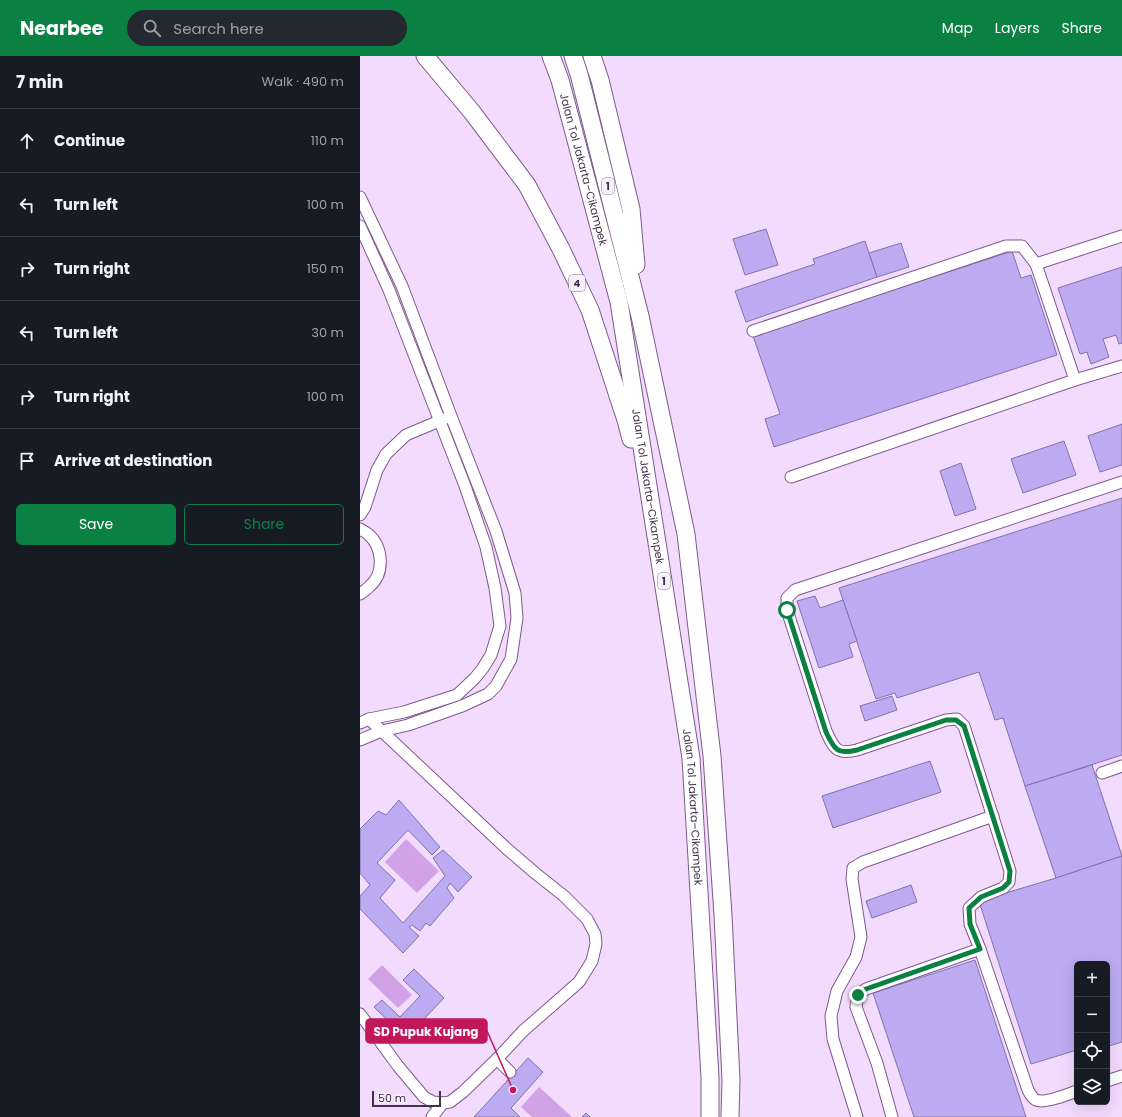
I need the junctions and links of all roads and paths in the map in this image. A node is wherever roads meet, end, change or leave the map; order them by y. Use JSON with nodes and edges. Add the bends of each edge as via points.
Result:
{"nodes":[{"id":1,"x":425,"y":56,"type":"edge"},
{"id":2,"x":551,"y":56,"type":"edge"},
{"id":3,"x":573,"y":56,"type":"edge"},
{"id":4,"x":592,"y":56,"type":"edge"},
{"id":5,"x":360,"y":197,"type":"edge"},
{"id":6,"x":360,"y":226,"type":"edge"},
{"id":7,"x":1122,"y":236,"type":"edge"},
{"id":8,"x":1036,"y":264,"type":"junction"},
{"id":9,"x":640,"y":316,"type":"junction"},
{"id":10,"x":753,"y":331,"type":"dead end"},
{"id":11,"x":1122,"y":366,"type":"edge"},
{"id":12,"x":1075,"y":380,"type":"junction"},
{"id":13,"x":450,"y":416,"type":"junction"},
{"id":14,"x":439,"y":421,"type":"junction"},
{"id":15,"x":790,"y":477,"type":"dead end"},
{"id":16,"x":1122,"y":482,"type":"edge"},
{"id":17,"x":360,"y":515,"type":"edge"},
{"id":18,"x":360,"y":529,"type":"edge"},
{"id":19,"x":658,"y":544,"type":"junction"},
{"id":20,"x":360,"y":594,"type":"edge"},
{"id":21,"x":364,"y":721,"type":"edge"},
{"id":22,"x":382,"y":731,"type":"junction"},
{"id":23,"x":360,"y":740,"type":"edge"},
{"id":24,"x":1122,"y":766,"type":"edge"},
{"id":25,"x":1102,"y":773,"type":"dead end"},
{"id":26,"x":992,"y":816,"type":"junction"},
{"id":27,"x":980,"y":949,"type":"junction"},
{"id":28,"x":360,"y":1014,"type":"edge"},
{"id":29,"x":497,"y":1059,"type":"junction"},
{"id":30,"x":510,"y":1072,"type":"dead end"},
{"id":31,"x":1122,"y":1076,"type":"edge"},
{"id":32,"x":1110,"y":1080,"type":"edge"},
{"id":33,"x":1074,"y":1092,"type":"edge"},
{"id":34,"x":443,"y":1103,"type":"junction"},
{"id":35,"x":432,"y":1117,"type":"edge"},
{"id":36,"x":710,"y":1117,"type":"edge"},
{"id":37,"x":730,"y":1117,"type":"edge"},
{"id":38,"x":857,"y":1117,"type":"edge"},
{"id":39,"x":892,"y":1117,"type":"edge"}],
"edges":[{"from":1,"to":19,"type":"highway","number":"4","via":[[472,112],[527,185],[561,249],[590,310],[626,420]]},
{"from":2,"to":19,"type":"highway","name":"Jalan Tol Jakarta–Cikampek","number":"1","via":[[560,80],[619,302]]},
{"from":3,"to":9,"type":"highway","name":"Jalan Tol Jakarta–Cikampek","number":"1"},
{"from":4,"to":9,"type":"highway","via":[[631,209]]},
{"from":5,"to":13,"type":"street","via":[[402,286]]},
{"from":6,"to":14,"type":"street","via":[[389,290]]},
{"from":7,"to":8,"type":"street"},
{"from":8,"to":10,"type":"street","via":[[1022,246],[1006,246]]},
{"from":8,"to":12,"type":"street"},
{"from":9,"to":37,"type":"highway","name":"Jalan Tol Jakarta–Cikampek","number":"1","via":[[686,534],[712,756],[723,915],[731,1080]]},
{"from":11,"to":12,"type":"street"},
{"from":12,"to":15,"type":"street"},
{"from":13,"to":14,"type":"street"},
{"from":13,"to":22,"type":"street","via":[[496,531],[515,593],[517,618],[511,659],[496,686],[488,694],[408,725]]},
{"from":14,"to":17,"type":"street","via":[[406,435],[386,454],[377,470]]},
{"from":14,"to":21,"type":"street","via":[[486,547],[500,626],[487,662],[457,695],[404,712]]},
{"from":16,"to":26,"type":"street","via":[[795,590],[787,598],[787,610],[832,745],[846,753],[946,720],[956,720],[964,726]]},
{"from":18,"to":20,"type":"street","via":[[368,534],[377,546],[380,559],[375,580]]},
{"from":19,"to":36,"type":"highway","name":"Jalan Tol Jakarta–Cikampek","number":"1","via":[[691,758],[710,1077]]},
{"from":21,"to":22,"type":"street"},
{"from":22,"to":23,"type":"street"},
{"from":22,"to":29,"type":"street","via":[[506,848],[564,896],[587,919],[595,934],[596,944],[592,961],[579,982],[523,1031]]},
{"from":24,"to":25,"type":"street"},
{"from":26,"to":27,"type":"street","via":[[1010,871],[1009,882],[1003,888],[981,897],[969,908],[970,924]]},
{"from":26,"to":38,"type":"street","via":[[863,862],[853,868],[852,879],[861,938],[856,957],[837,991],[831,1016],[833,1039]]},
{"from":27,"to":33,"type":"street","via":[[1032,1097],[1038,1101],[1046,1101]]},
{"from":27,"to":39,"type":"street","via":[[866,989],[858,995],[856,1007],[877,1063]]},
{"from":28,"to":34,"type":"street","via":[[424,1097],[433,1102]]},
{"from":29,"to":30,"type":"street"},
{"from":29,"to":34,"type":"street","via":[[463,1092],[450,1102]]},
{"from":31,"to":32,"type":"street"},
{"from":34,"to":35,"type":"street"}]}
